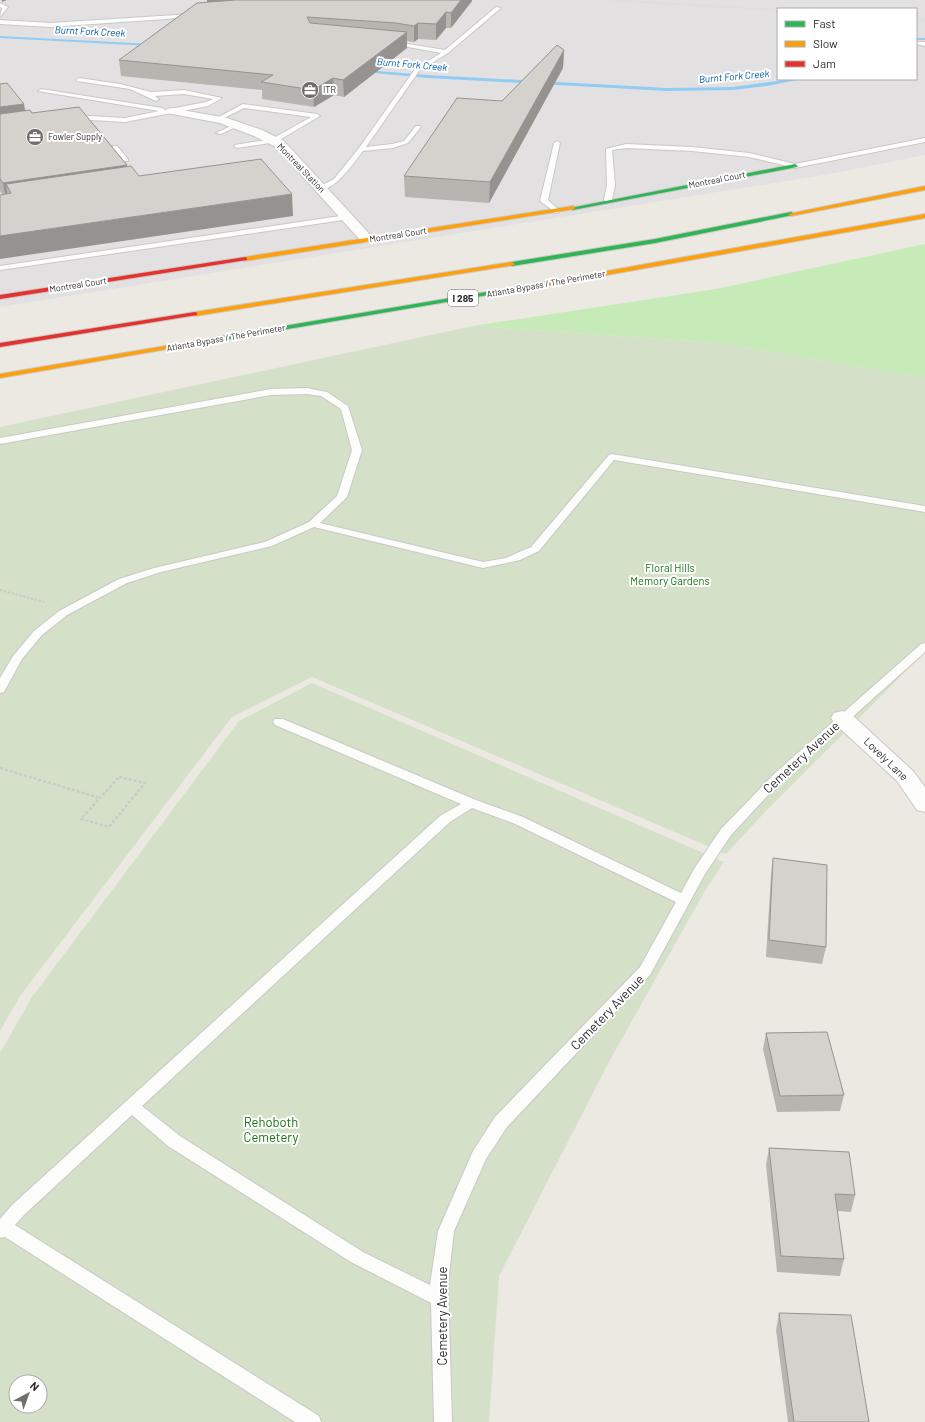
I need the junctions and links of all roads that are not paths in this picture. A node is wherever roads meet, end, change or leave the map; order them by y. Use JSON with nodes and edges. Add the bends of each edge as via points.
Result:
{"nodes":[{"id":1,"x":0,"y":5,"type":"edge"},
{"id":2,"x":498,"y":8,"type":"dead end"},
{"id":3,"x":0,"y":15,"type":"edge"},
{"id":4,"x":200,"y":16,"type":"edge"},
{"id":5,"x":0,"y":22,"type":"edge"},
{"id":6,"x":388,"y":42,"type":"edge"},
{"id":7,"x":917,"y":43,"type":"dead end"},
{"id":8,"x":925,"y":44,"type":"edge"},
{"id":9,"x":446,"y":52,"type":"junction"},
{"id":10,"x":79,"y":80,"type":"dead end"},
{"id":11,"x":40,"y":91,"type":"dead end"},
{"id":12,"x":152,"y":94,"type":"junction"},
{"id":13,"x":171,"y":111,"type":"junction"},
{"id":14,"x":68,"y":118,"type":"edge"},
{"id":15,"x":218,"y":119,"type":"junction"},
{"id":16,"x":237,"y":125,"type":"junction"},
{"id":17,"x":418,"y":127,"type":"dead end"},
{"id":18,"x":219,"y":133,"type":"dead end"},
{"id":19,"x":925,"y":140,"type":"edge"},
{"id":20,"x":274,"y":141,"type":"junction"},
{"id":21,"x":557,"y":144,"type":"dead end"},
{"id":22,"x":237,"y":146,"type":"dead end"},
{"id":23,"x":116,"y":147,"type":"dead end"},
{"id":24,"x":360,"y":149,"type":"junction"},
{"id":25,"x":126,"y":160,"type":"dead end"},
{"id":26,"x":795,"y":166,"type":"junction"},
{"id":27,"x":321,"y":188,"type":"junction"},
{"id":28,"x":925,"y":188,"type":"edge"},
{"id":29,"x":608,"y":200,"type":"junction"},
{"id":30,"x":556,"y":211,"type":"junction"},
{"id":31,"x":925,"y":216,"type":"edge"},
{"id":32,"x":346,"y":217,"type":"junction"},
{"id":33,"x":367,"y":240,"type":"junction"},
{"id":34,"x":0,"y":268,"type":"edge"},
{"id":35,"x":0,"y":298,"type":"edge"},
{"id":36,"x":0,"y":345,"type":"edge"},
{"id":37,"x":0,"y":376,"type":"edge"},
{"id":38,"x":0,"y":441,"type":"edge"},
{"id":39,"x":925,"y":509,"type":"edge"},
{"id":40,"x":313,"y":524,"type":"junction"},
{"id":41,"x":925,"y":646,"type":"edge"},
{"id":42,"x":0,"y":689,"type":"edge"},
{"id":43,"x":842,"y":718,"type":"junction"},
{"id":44,"x":279,"y":722,"type":"dead end"},
{"id":45,"x":471,"y":803,"type":"junction"},
{"id":46,"x":925,"y":804,"type":"edge"},
{"id":47,"x":684,"y":900,"type":"junction"},
{"id":48,"x":132,"y":1106,"type":"junction"},
{"id":49,"x":2,"y":1229,"type":"edge"},
{"id":50,"x":440,"y":1299,"type":"junction"},
{"id":51,"x":312,"y":1422,"type":"edge"},
{"id":52,"x":443,"y":1422,"type":"edge"}],
"edges":[{"from":1,"to":3,"type":"lane","via":[[6,7]]},
{"from":2,"to":9,"type":"lane"},
{"from":4,"to":5,"type":"lane","via":[[50,25]]},
{"from":6,"to":9,"type":"lane"},
{"from":7,"to":8,"type":"lane"},
{"from":9,"to":24,"type":"lane","via":[[416,72]]},
{"from":10,"to":12,"type":"lane"},
{"from":11,"to":13,"type":"lane"},
{"from":12,"to":13,"type":"lane"},
{"from":12,"to":13,"type":"lane","via":[[184,92],[219,98],[208,104]]},
{"from":13,"to":14,"type":"lane","via":[[125,120]]},
{"from":13,"to":15,"type":"street","name":"Montreal Station"},
{"from":15,"to":16,"type":"street","name":"Montreal Station"},
{"from":15,"to":20,"type":"lane","via":[[243,106],[317,116]]},
{"from":16,"to":18,"type":"lane"},
{"from":16,"to":20,"type":"street","name":"Montreal Station"},
{"from":17,"to":24,"type":"lane","via":[[406,142]]},
{"from":19,"to":26,"type":"lane"},
{"from":20,"to":22,"type":"lane"},
{"from":20,"to":27,"type":"street","name":"Montreal Station","via":[[285,149]]},
{"from":21,"to":30,"type":"lane","via":[[544,201]]},
{"from":23,"to":25,"type":"lane"},
{"from":24,"to":27,"type":"lane","via":[[336,180]]},
{"from":26,"to":29,"type":"main road","name":"Montreal Court"},
{"from":26,"to":29,"type":"lane","via":[[749,155],[658,146],[609,149],[611,186]]},
{"from":27,"to":32,"type":"street","name":"Montreal Station"},
{"from":28,"to":36,"type":"main road","number":"I 285","via":[[655,241]]},
{"from":29,"to":30,"type":"main road","name":"Montreal Court"},
{"from":30,"to":33,"type":"main road","name":"Montreal Court"},
{"from":31,"to":37,"type":"main road","name":"Atlanta Bypass / The Perimeter","number":"I 285","via":[[636,269]]},
{"from":32,"to":33,"type":"street","name":"Montreal Station"},
{"from":32,"to":34,"type":"lane"},
{"from":33,"to":35,"type":"main road","name":"Montreal Court"},
{"from":38,"to":40,"type":"lane","via":[[271,392],[307,391],[324,394],[345,408],[357,450],[342,497]]},
{"from":39,"to":40,"type":"lane","via":[[612,457],[535,549],[504,563],[483,565]]},
{"from":40,"to":42,"type":"lane","via":[[268,544],[158,570],[123,581],[70,609],[38,633],[18,658]]},
{"from":41,"to":43,"type":"lane","name":"Cemetery Avenue"},
{"from":43,"to":46,"type":"street","name":"Lovely Lane","via":[[905,776]]},
{"from":43,"to":47,"type":"lane","name":"Cemetery Avenue","via":[[778,777],[726,832]]},
{"from":44,"to":45,"type":"lane"},
{"from":45,"to":47,"type":"lane","via":[[518,820]]},
{"from":45,"to":48,"type":"lane","via":[[445,819]]},
{"from":47,"to":50,"type":"lane","name":"Cemetery Avenue","via":[[645,972],[501,1122],[480,1156],[446,1231],[439,1284]]},
{"from":48,"to":49,"type":"lane","via":[[18,1210]]},
{"from":48,"to":50,"type":"lane","via":[[174,1141],[357,1257]]},
{"from":49,"to":51,"type":"lane"},
{"from":50,"to":52,"type":"lane","name":"Cemetery Avenue"}]}
